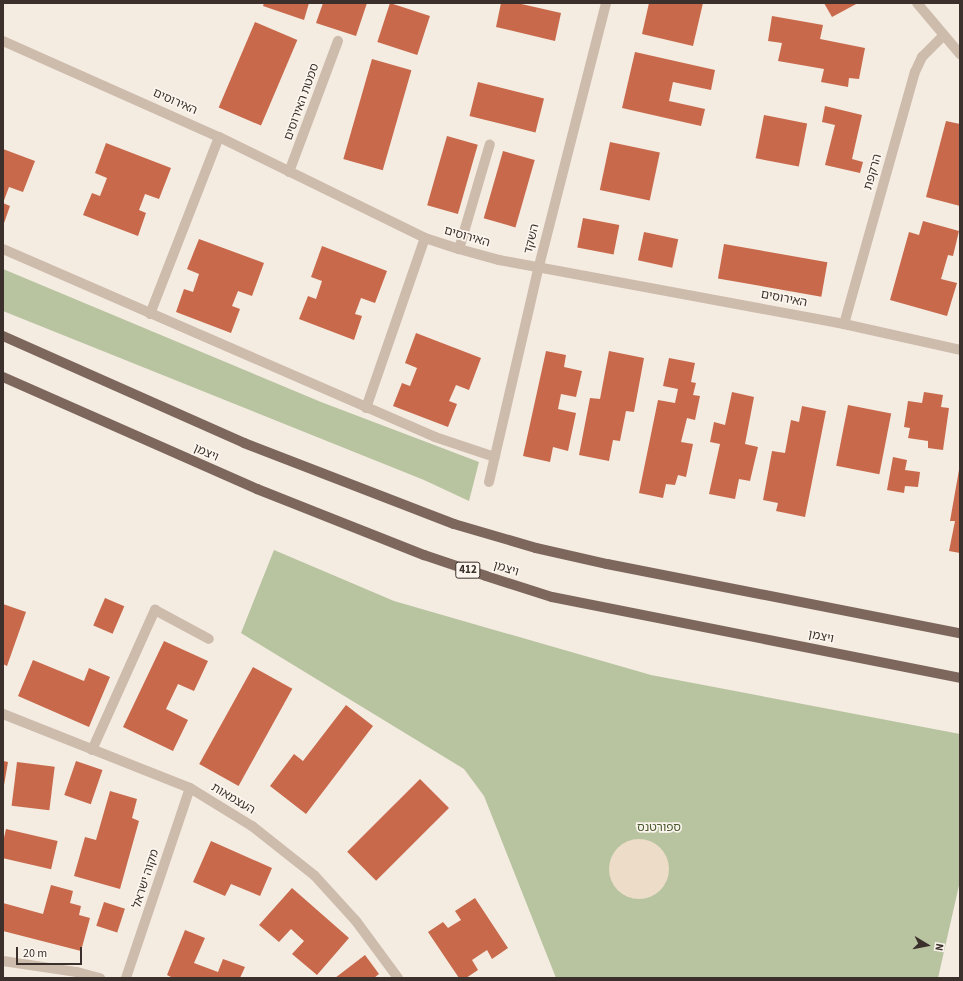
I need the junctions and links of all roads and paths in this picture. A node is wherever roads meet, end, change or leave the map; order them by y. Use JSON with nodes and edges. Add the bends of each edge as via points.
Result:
{"nodes":[{"id":1,"x":606,"y":3,"type":"edge"},
{"id":2,"x":917,"y":3,"type":"edge"},
{"id":3,"x":943,"y":36,"type":"junction"},
{"id":4,"x":3,"y":41,"type":"edge"},
{"id":5,"x":338,"y":41,"type":"dead end"},
{"id":6,"x":960,"y":54,"type":"edge"},
{"id":7,"x":219,"y":137,"type":"junction"},
{"id":8,"x":490,"y":144,"type":"dead end"},
{"id":9,"x":289,"y":172,"type":"junction"},
{"id":10,"x":425,"y":238,"type":"junction"},
{"id":11,"x":3,"y":249,"type":"edge"},
{"id":12,"x":459,"y":249,"type":"junction"},
{"id":13,"x":539,"y":266,"type":"junction"},
{"id":14,"x":150,"y":314,"type":"junction"},
{"id":15,"x":844,"y":324,"type":"junction"},
{"id":16,"x":3,"y":336,"type":"edge"},
{"id":17,"x":960,"y":350,"type":"edge"},
{"id":18,"x":3,"y":377,"type":"edge"},
{"id":19,"x":366,"y":408,"type":"junction"},
{"id":20,"x":495,"y":456,"type":"junction"},
{"id":21,"x":489,"y":482,"type":"dead end"},
{"id":22,"x":960,"y":633,"type":"edge"},
{"id":23,"x":209,"y":638,"type":"dead end"},
{"id":24,"x":960,"y":678,"type":"edge"},
{"id":25,"x":3,"y":714,"type":"edge"},
{"id":26,"x":92,"y":750,"type":"junction"},
{"id":27,"x":190,"y":788,"type":"junction"},
{"id":28,"x":3,"y":961,"type":"edge"},
{"id":29,"x":100,"y":978,"type":"edge"},
{"id":30,"x":126,"y":978,"type":"edge"},
{"id":31,"x":398,"y":978,"type":"edge"}],
"edges":[{"from":1,"to":13,"type":"street","name":"השקד"},
{"from":2,"to":3,"type":"street"},
{"from":3,"to":6,"type":"street"},
{"from":3,"to":15,"type":"street","name":"הרקפת","via":[[922,57],[915,72]]},
{"from":4,"to":7,"type":"street","name":"האירוסים"},
{"from":5,"to":9,"type":"street","name":"סמטת האירוסים"},
{"from":7,"to":9,"type":"street","name":"האירוסים"},
{"from":7,"to":14,"type":"street"},
{"from":8,"to":12,"type":"street"},
{"from":9,"to":10,"type":"street","name":"האירוסים"},
{"from":10,"to":12,"type":"street","name":"האירוסים"},
{"from":10,"to":19,"type":"street"},
{"from":11,"to":14,"type":"street"},
{"from":12,"to":13,"type":"street","name":"האירוסים","via":[[499,260]]},
{"from":13,"to":15,"type":"street","name":"האירוסים"},
{"from":13,"to":20,"type":"street","name":"השקד"},
{"from":14,"to":19,"type":"street"},
{"from":15,"to":17,"type":"street","name":"האירוסים"},
{"from":16,"to":22,"type":"main road","name":"ויצמן","via":[[244,443],[454,524],[536,548],[607,564]]},
{"from":18,"to":24,"type":"main road","name":"ויצמן","number":"412","via":[[257,490],[424,555],[552,597]]},
{"from":19,"to":20,"type":"street","via":[[435,437]]},
{"from":20,"to":21,"type":"street","name":"השקד"},
{"from":23,"to":26,"type":"street","via":[[155,610]]},
{"from":25,"to":26,"type":"street","name":"העצמאות"},
{"from":26,"to":27,"type":"street","name":"העצמאות"},
{"from":27,"to":30,"type":"street","name":"מקוה ישראל"},
{"from":27,"to":31,"type":"street","name":"העצמאות","via":[[252,826],[315,876],[356,921]]},
{"from":28,"to":29,"type":"street"}]}
